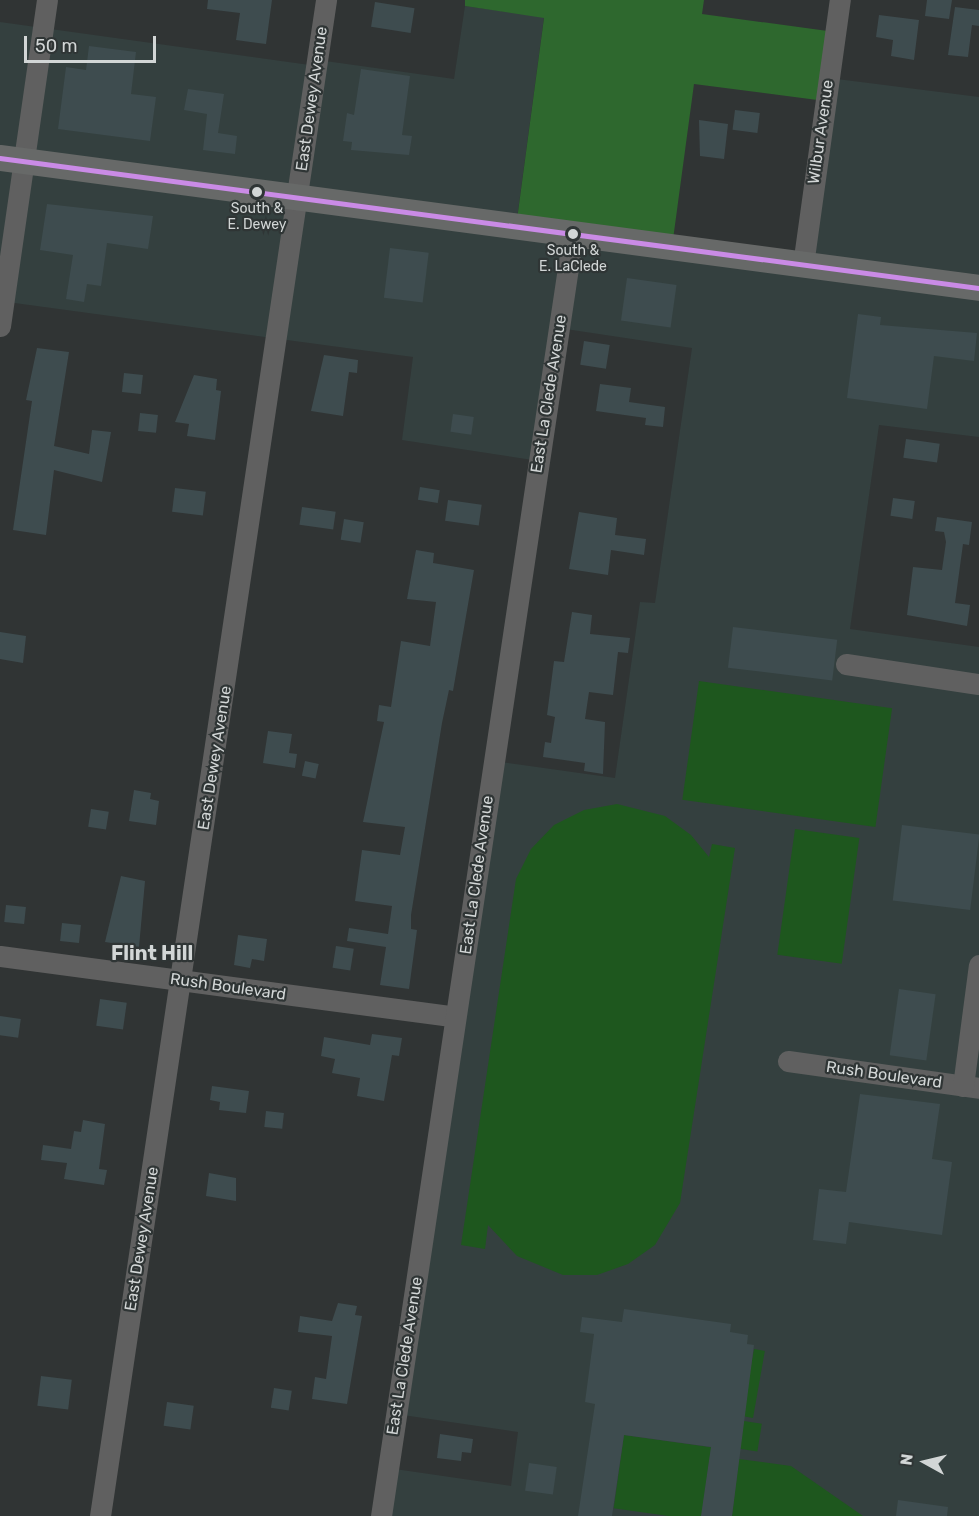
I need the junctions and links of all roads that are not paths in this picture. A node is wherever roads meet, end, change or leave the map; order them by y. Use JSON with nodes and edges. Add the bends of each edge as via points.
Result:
{"nodes":[{"id":1,"x":47,"y":0,"type":"edge"},
{"id":2,"x":326,"y":0,"type":"edge"},
{"id":3,"x":840,"y":0,"type":"edge"},
{"id":4,"x":12,"y":159,"type":"edge"},
{"id":5,"x":299,"y":197,"type":"junction"},
{"id":6,"x":573,"y":234,"type":"junction"},
{"id":7,"x":803,"y":265,"type":"junction"},
{"id":8,"x":979,"y":288,"type":"edge"},
{"id":9,"x":0,"y":326,"type":"edge"},
{"id":10,"x":846,"y":664,"type":"dead end"},
{"id":11,"x":979,"y":684,"type":"edge"},
{"id":12,"x":0,"y":956,"type":"edge"},
{"id":13,"x":979,"y":965,"type":"edge"},
{"id":14,"x":182,"y":981,"type":"junction"},
{"id":15,"x":455,"y":1017,"type":"junction"},
{"id":16,"x":788,"y":1061,"type":"dead end"},
{"id":17,"x":971,"y":1087,"type":"edge"},
{"id":18,"x":100,"y":1516,"type":"edge"},
{"id":19,"x":381,"y":1516,"type":"edge"}],
"edges":[{"from":1,"to":4,"type":"street"},
{"from":2,"to":5,"type":"street","name":"East Dewey Avenue"},
{"from":3,"to":7,"type":"street","name":"Wilbur Avenue"},
{"from":4,"to":5,"type":"main road"},
{"from":4,"to":9,"type":"street"},
{"from":5,"to":6,"type":"main road"},
{"from":5,"to":14,"type":"street","name":"East Dewey Avenue"},
{"from":6,"to":7,"type":"main road"},
{"from":6,"to":15,"type":"street","name":"East La Clede Avenue"},
{"from":7,"to":8,"type":"main road"},
{"from":10,"to":11,"type":"street"},
{"from":12,"to":14,"type":"street","name":"Rush Boulevard"},
{"from":13,"to":17,"type":"street"},
{"from":14,"to":15,"type":"street","name":"Rush Boulevard"},
{"from":14,"to":18,"type":"street","name":"East Dewey Avenue"},
{"from":15,"to":19,"type":"street","name":"East La Clede Avenue"},
{"from":16,"to":17,"type":"street","name":"Rush Boulevard"}]}
